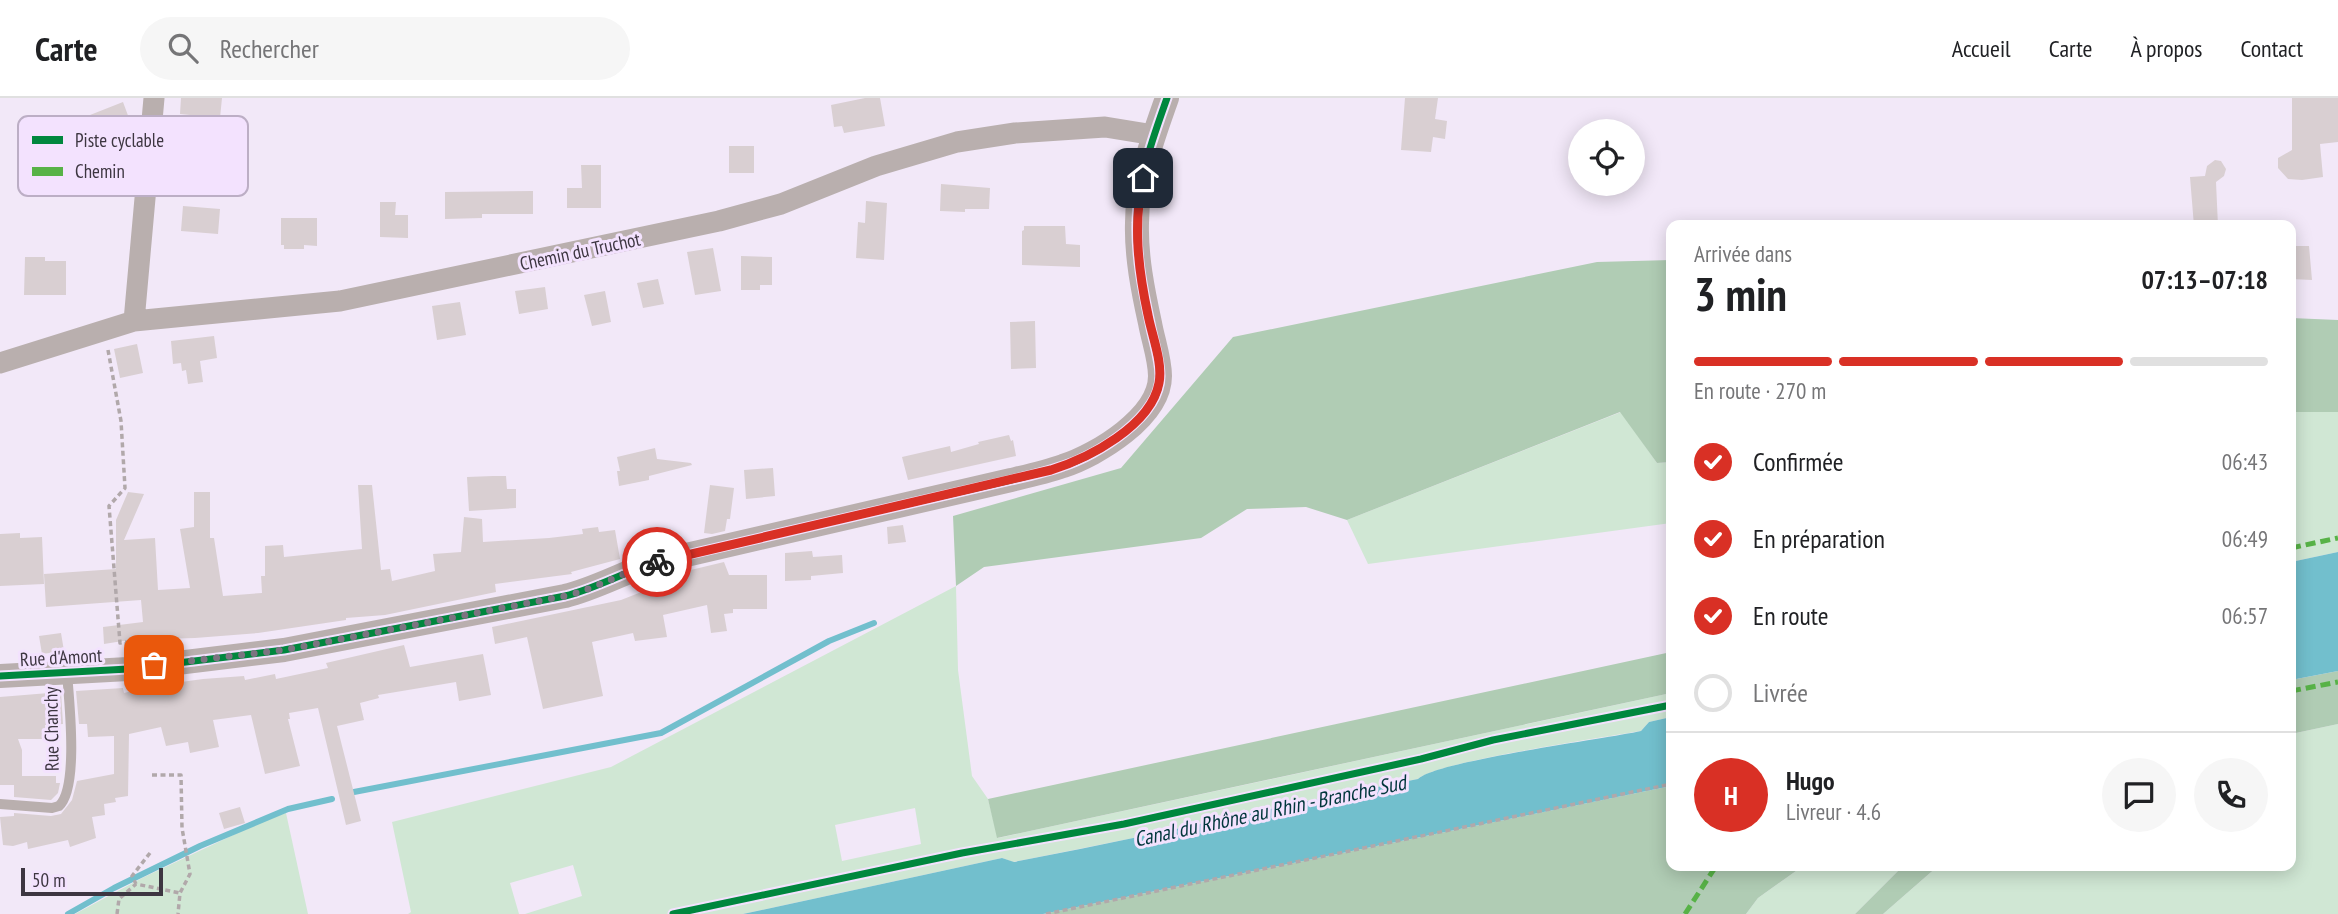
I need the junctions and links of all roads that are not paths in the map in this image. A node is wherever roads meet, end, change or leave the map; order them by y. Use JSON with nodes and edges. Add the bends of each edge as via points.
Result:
{"nodes":[{"id":1,"x":154,"y":98,"type":"edge"},
{"id":2,"x":1167,"y":98,"type":"edge"},
{"id":3,"x":152,"y":116,"type":"edge"},
{"id":4,"x":1154,"y":135,"type":"junction"},
{"id":5,"x":145,"y":196,"type":"edge"},
{"id":6,"x":134,"y":321,"type":"junction"},
{"id":7,"x":0,"y":363,"type":"edge"},
{"id":8,"x":67,"y":673,"type":"junction"},
{"id":9,"x":0,"y":676,"type":"edge"},
{"id":10,"x":0,"y":804,"type":"edge"}],
"edges":[{"from":1,"to":3,"type":"street"},
{"from":2,"to":4,"type":"street","name":"Rue d'Amont"},
{"from":4,"to":6,"type":"street","name":"Chemin du Truchot","via":[[1105,127],[957,142],[876,166],[781,204],[707,223],[340,301]]},
{"from":4,"to":8,"type":"street","name":"Rue d'Amont","via":[[1136,222],[1159,385],[1135,422],[1078,460],[1011,480],[656,562],[565,596],[284,650]]},
{"from":5,"to":6,"type":"street"},
{"from":6,"to":7,"type":"street","name":"Chemin du Truchot"},
{"from":8,"to":9,"type":"street","name":"Rue d'Amont"},
{"from":8,"to":10,"type":"lane","name":"Rue Chanchy","via":[[68,795],[52,808]]}]}
